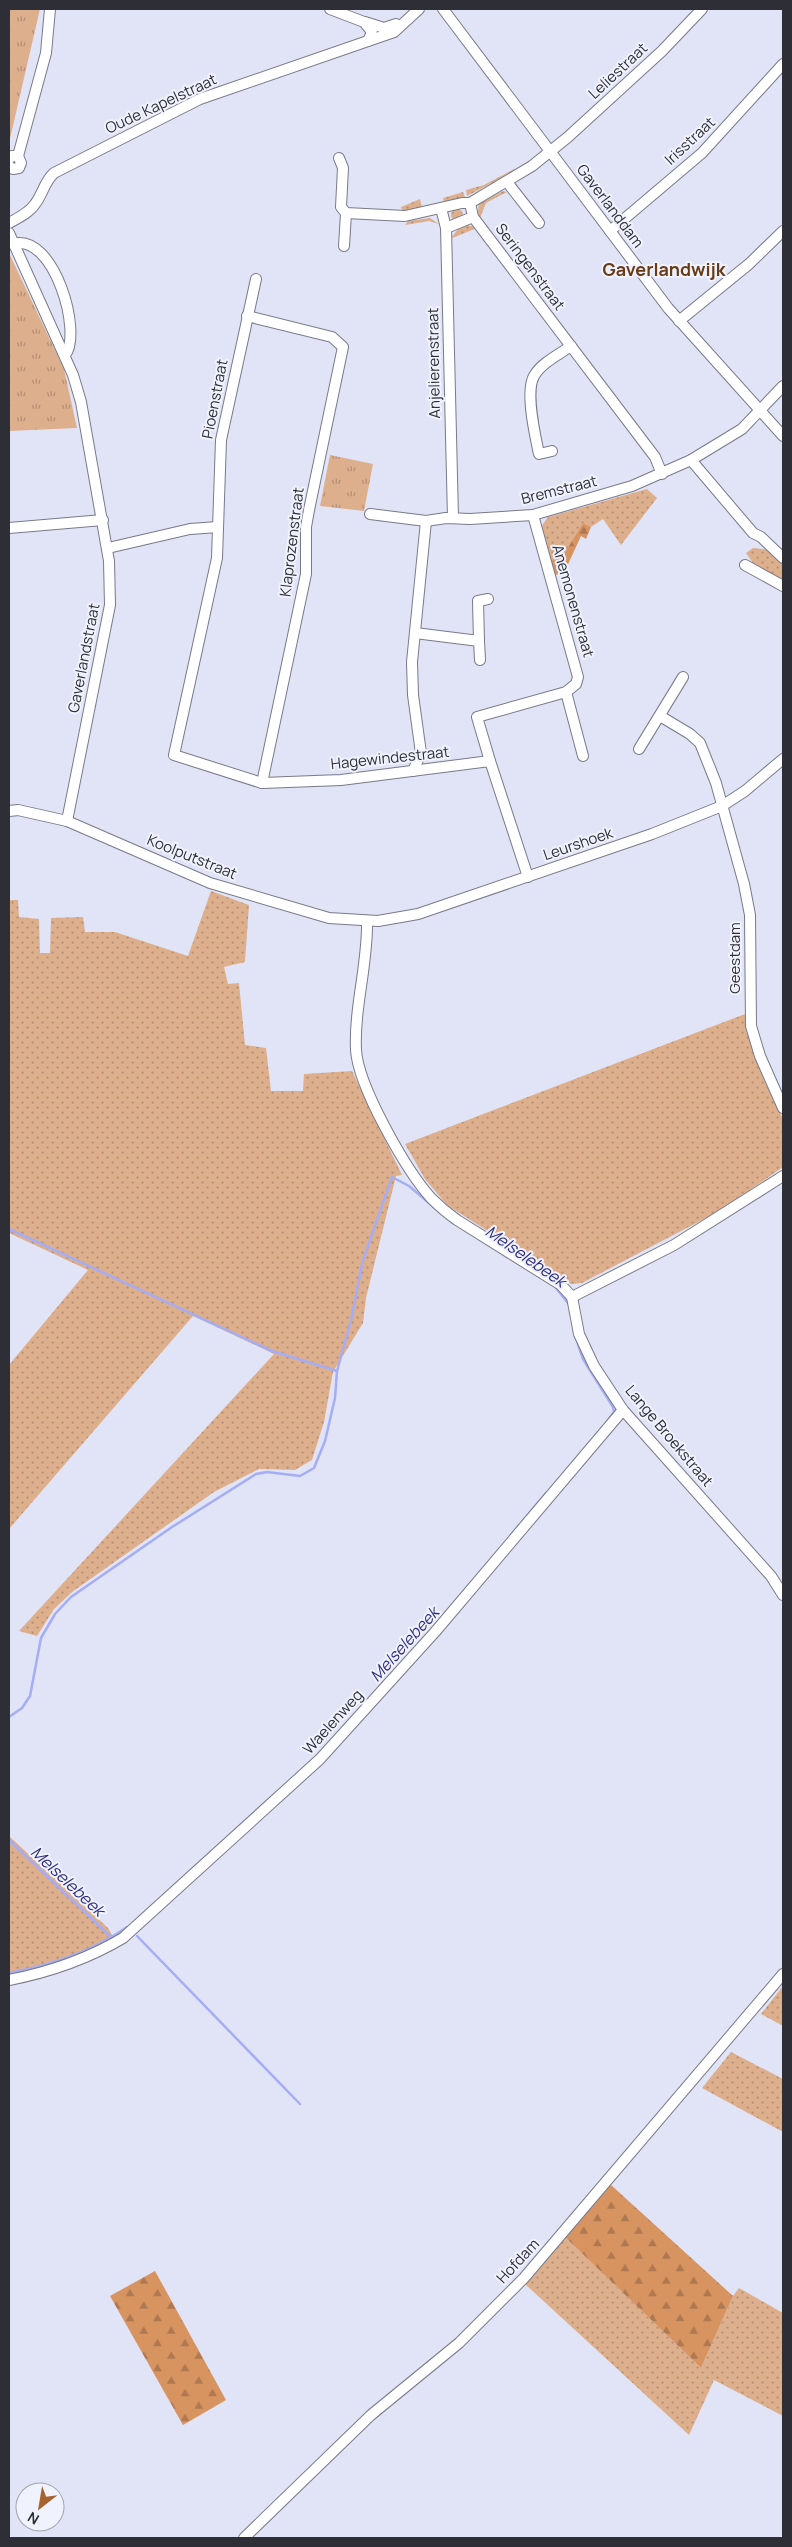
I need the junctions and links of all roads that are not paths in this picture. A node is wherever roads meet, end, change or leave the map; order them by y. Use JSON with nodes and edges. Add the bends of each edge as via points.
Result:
{"nodes":[{"id":1,"x":50,"y":9,"type":"edge"},
{"id":2,"x":330,"y":9,"type":"edge"},
{"id":3,"x":419,"y":9,"type":"edge"},
{"id":4,"x":443,"y":9,"type":"edge"},
{"id":5,"x":702,"y":9,"type":"edge"},
{"id":6,"x":364,"y":22,"type":"junction"},
{"id":7,"x":402,"y":22,"type":"junction"},
{"id":8,"x":370,"y":36,"type":"junction"},
{"id":9,"x":783,"y":64,"type":"edge"},
{"id":10,"x":550,"y":151,"type":"junction"},
{"id":11,"x":13,"y":158,"type":"edge"},
{"id":12,"x":339,"y":158,"type":"dead end"},
{"id":13,"x":9,"y":166,"type":"edge"},
{"id":14,"x":508,"y":182,"type":"junction"},
{"id":15,"x":470,"y":203,"type":"junction"},
{"id":16,"x":441,"y":208,"type":"junction"},
{"id":17,"x":346,"y":213,"type":"junction"},
{"id":18,"x":473,"y":217,"type":"junction"},
{"id":19,"x":9,"y":223,"type":"edge"},
{"id":20,"x":539,"y":224,"type":"dead end"},
{"id":21,"x":446,"y":228,"type":"junction"},
{"id":22,"x":610,"y":231,"type":"junction"},
{"id":23,"x":783,"y":232,"type":"edge"},
{"id":24,"x":9,"y":234,"type":"edge"},
{"id":25,"x":13,"y":244,"type":"junction"},
{"id":26,"x":344,"y":246,"type":"dead end"},
{"id":27,"x":256,"y":279,"type":"dead end"},
{"id":28,"x":247,"y":316,"type":"junction"},
{"id":29,"x":680,"y":321,"type":"junction"},
{"id":30,"x":571,"y":346,"type":"junction"},
{"id":31,"x":65,"y":355,"type":"junction"},
{"id":32,"x":783,"y":386,"type":"edge"},
{"id":33,"x":760,"y":410,"type":"junction"},
{"id":34,"x":783,"y":436,"type":"edge"},
{"id":35,"x":552,"y":451,"type":"dead end"},
{"id":36,"x":691,"y":460,"type":"junction"},
{"id":37,"x":662,"y":474,"type":"junction"},
{"id":38,"x":370,"y":514,"type":"dead end"},
{"id":39,"x":533,"y":515,"type":"junction"},
{"id":40,"x":453,"y":518,"type":"junction"},
{"id":41,"x":103,"y":520,"type":"junction"},
{"id":42,"x":426,"y":522,"type":"junction"},
{"id":43,"x":218,"y":527,"type":"junction"},
{"id":44,"x":9,"y":528,"type":"edge"},
{"id":45,"x":108,"y":548,"type":"junction"},
{"id":46,"x":783,"y":558,"type":"edge"},
{"id":47,"x":745,"y":565,"type":"dead end"},
{"id":48,"x":783,"y":586,"type":"edge"},
{"id":49,"x":488,"y":599,"type":"dead end"},
{"id":50,"x":415,"y":633,"type":"junction"},
{"id":51,"x":479,"y":641,"type":"junction"},
{"id":52,"x":480,"y":660,"type":"dead end"},
{"id":53,"x":683,"y":677,"type":"dead end"},
{"id":54,"x":566,"y":692,"type":"junction"},
{"id":55,"x":660,"y":716,"type":"junction"},
{"id":56,"x":639,"y":749,"type":"dead end"},
{"id":57,"x":174,"y":755,"type":"joint"},
{"id":58,"x":583,"y":756,"type":"dead end"},
{"id":59,"x":783,"y":759,"type":"edge"},
{"id":60,"x":490,"y":761,"type":"junction"},
{"id":61,"x":413,"y":771,"type":"junction"},
{"id":62,"x":262,"y":783,"type":"junction"},
{"id":63,"x":722,"y":806,"type":"junction"},
{"id":64,"x":9,"y":811,"type":"edge"},
{"id":65,"x":67,"y":821,"type":"junction"},
{"id":66,"x":528,"y":877,"type":"junction"},
{"id":67,"x":367,"y":921,"type":"junction"},
{"id":68,"x":783,"y":1108,"type":"edge"},
{"id":69,"x":783,"y":1176,"type":"edge"},
{"id":70,"x":572,"y":1297,"type":"junction"},
{"id":71,"x":623,"y":1410,"type":"junction"},
{"id":72,"x":783,"y":1595,"type":"edge"},
{"id":73,"x":783,"y":1974,"type":"edge"},
{"id":74,"x":9,"y":1980,"type":"edge"},
{"id":75,"x":244,"y":2538,"type":"edge"}],
"edges":[{"from":1,"to":11,"type":"street","via":[[46,53]]},
{"from":2,"to":6,"type":"street"},
{"from":3,"to":7,"type":"street","name":"Oude Kapelstraat"},
{"from":4,"to":10,"type":"street","name":"Gaverlanddam"},
{"from":5,"to":10,"type":"street","name":"Leliestraat","via":[[654,58]]},
{"from":6,"to":7,"type":"street","via":[[384,28]]},
{"from":6,"to":8,"type":"street"},
{"from":7,"to":8,"type":"street","name":"Oude Kapelstraat","via":[[394,32]]},
{"from":8,"to":19,"type":"street","name":"Oude Kapelstraat","via":[[200,99],[54,173],[45,182],[36,203]]},
{"from":9,"to":22,"type":"street","name":"Irisstraat","via":[[702,153]]},
{"from":10,"to":14,"type":"street","name":"Leliestraat"},
{"from":10,"to":22,"type":"street","name":"Gaverlanddam"},
{"from":11,"to":13,"type":"street","via":[[21,163],[19,168]]},
{"from":12,"to":17,"type":"street","via":[[343,168],[341,207]]},
{"from":14,"to":15,"type":"street","name":"Leliestraat"},
{"from":14,"to":20,"type":"street"},
{"from":15,"to":16,"type":"street","name":"Leliestraat"},
{"from":15,"to":18,"type":"street","name":"Seringenstraat"},
{"from":16,"to":17,"type":"street","name":"Leliestraat","via":[[397,216]]},
{"from":16,"to":21,"type":"street","name":"Anjelierenstraat"},
{"from":17,"to":26,"type":"street"},
{"from":18,"to":21,"type":"street"},
{"from":18,"to":30,"type":"street","name":"Seringenstraat"},
{"from":21,"to":40,"type":"street","name":"Anjelierenstraat"},
{"from":22,"to":29,"type":"street","name":"Gaverlanddam"},
{"from":23,"to":29,"type":"street"},
{"from":24,"to":25,"type":"street","name":"Gaverlandstraat"},
{"from":25,"to":31,"type":"street","name":"Gaverlandstraat"},
{"from":25,"to":31,"type":"street","name":"Gaverlandstraat","via":[[24,243],[39,252],[57,274],[69,327],[69,346]]},
{"from":27,"to":28,"type":"street","name":"Pioenstraat"},
{"from":28,"to":43,"type":"street","name":"Pioenstraat","via":[[221,440]]},
{"from":28,"to":62,"type":"street","name":"Klaprozenstraat","via":[[332,337],[343,347],[309,510],[306,574]]},
{"from":29,"to":33,"type":"street","name":"Gaverlanddam"},
{"from":30,"to":35,"type":"street","via":[[534,376],[531,389],[540,457]]},
{"from":30,"to":37,"type":"street","name":"Seringenstraat","via":[[655,457]]},
{"from":31,"to":41,"type":"street","name":"Gaverlandstraat","via":[[80,402]]},
{"from":32,"to":33,"type":"street","name":"Bremstraat"},
{"from":33,"to":34,"type":"street","name":"Gaverlanddam"},
{"from":33,"to":36,"type":"street","name":"Bremstraat","via":[[742,429]]},
{"from":36,"to":37,"type":"street","name":"Bremstraat"},
{"from":36,"to":46,"type":"street","via":[[753,533]]},
{"from":37,"to":39,"type":"street","name":"Bremstraat"},
{"from":38,"to":42,"type":"street","name":"Bremstraat"},
{"from":39,"to":40,"type":"street","name":"Bremstraat","via":[[470,520]]},
{"from":39,"to":54,"type":"street","name":"Anemonenstraat","via":[[577,671],[576,684]]},
{"from":40,"to":42,"type":"street","name":"Bremstraat"},
{"from":41,"to":44,"type":"street"},
{"from":41,"to":45,"type":"street","name":"Gaverlandstraat"},
{"from":42,"to":50,"type":"street"},
{"from":43,"to":45,"type":"street","via":[[190,529]]},
{"from":43,"to":57,"type":"street","name":"Pioenstraat","via":[[217,558]]},
{"from":45,"to":65,"type":"street","name":"Gaverlandstraat","via":[[110,605]]},
{"from":47,"to":48,"type":"street"},
{"from":49,"to":51,"type":"street","via":[[478,601]]},
{"from":50,"to":51,"type":"street"},
{"from":50,"to":61,"type":"street","via":[[413,694],[421,753]]},
{"from":51,"to":52,"type":"street"},
{"from":53,"to":55,"type":"street"},
{"from":54,"to":58,"type":"street"},
{"from":54,"to":60,"type":"street","via":[[477,717]]},
{"from":55,"to":56,"type":"street"},
{"from":55,"to":63,"type":"street","name":"Geestdam","via":[[700,743]]},
{"from":57,"to":62,"type":"street","name":"Hagewindestraat"},
{"from":59,"to":63,"type":"street","name":"Leurshoek"},
{"from":60,"to":61,"type":"street","name":"Hagewindestraat"},
{"from":60,"to":66,"type":"street"},
{"from":61,"to":62,"type":"street","name":"Hagewindestraat","via":[[340,780]]},
{"from":63,"to":66,"type":"street","name":"Leurshoek"},
{"from":63,"to":68,"type":"street","name":"Geestdam","via":[[750,916],[751,1026],[760,1056]]},
{"from":64,"to":65,"type":"street","name":"Koolputstraat"},
{"from":65,"to":67,"type":"street","name":"Koolputstraat","via":[[180,871],[238,892],[329,918]]},
{"from":66,"to":67,"type":"street","name":"Leurshoek","via":[[418,914]]},
{"from":67,"to":70,"type":"street","via":[[367,951],[356,1048],[357,1062],[372,1103],[420,1184],[437,1204],[561,1285]]},
{"from":69,"to":70,"type":"street","via":[[674,1245]]},
{"from":70,"to":71,"type":"street","name":"Lange Broekstraat","via":[[579,1334],[594,1366]]},
{"from":71,"to":72,"type":"street","name":"Lange Broekstraat","via":[[770,1576]]},
{"from":71,"to":74,"type":"street","name":"Waelenweg","via":[[435,1632],[320,1759],[283,1795],[123,1938],[74,1964]]},
{"from":73,"to":75,"type":"street","name":"Hofdam","via":[[524,2278],[459,2343],[371,2415]]}]}
